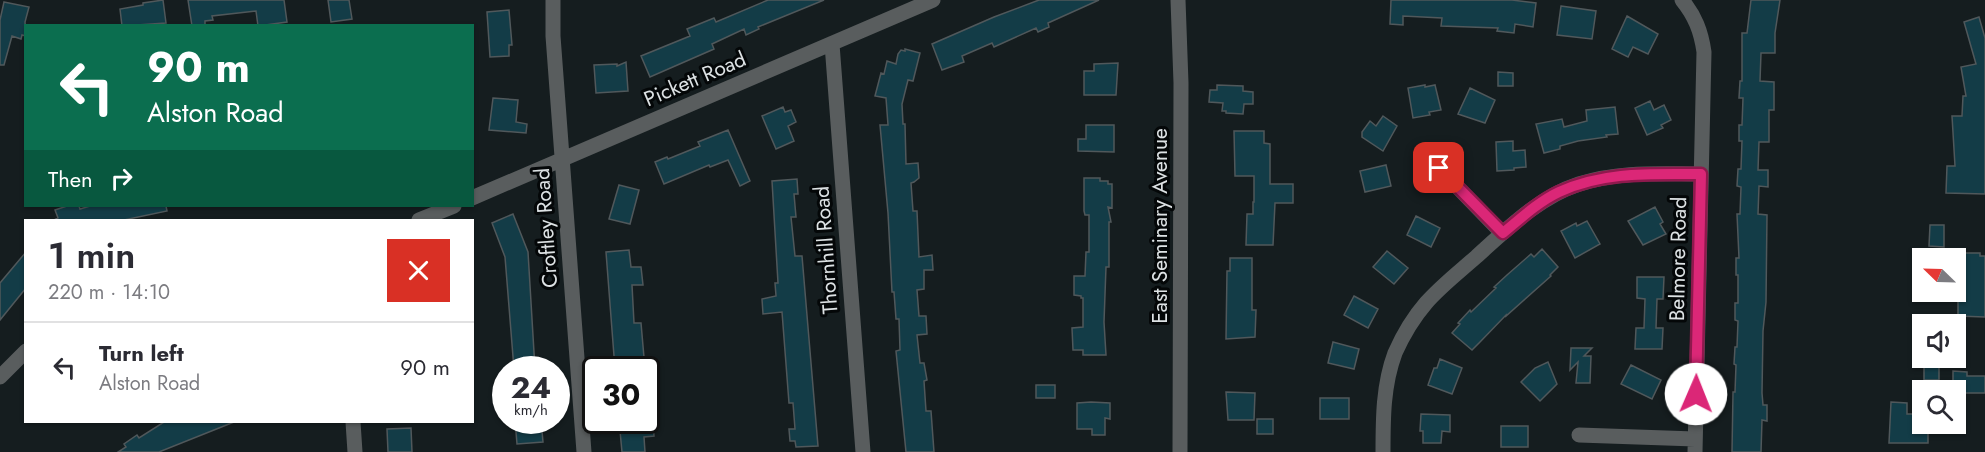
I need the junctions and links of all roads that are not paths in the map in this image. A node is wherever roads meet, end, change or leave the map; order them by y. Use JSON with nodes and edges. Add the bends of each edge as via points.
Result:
{"nodes":[{"id":1,"x":554,"y":0,"type":"edge"},
{"id":2,"x":933,"y":0,"type":"edge"},
{"id":3,"x":1178,"y":0,"type":"edge"},
{"id":4,"x":1682,"y":0,"type":"edge"},
{"id":5,"x":832,"y":44,"type":"junction"},
{"id":6,"x":562,"y":159,"type":"junction"},
{"id":7,"x":1439,"y":168,"type":"dead end"},
{"id":8,"x":1701,"y":174,"type":"junction"},
{"id":9,"x":474,"y":197,"type":"edge"},
{"id":10,"x":452,"y":207,"type":"edge"},
{"id":11,"x":422,"y":219,"type":"edge"},
{"id":12,"x":1503,"y":233,"type":"junction"},
{"id":13,"x":24,"y":353,"type":"edge"},
{"id":14,"x":0,"y":377,"type":"edge"},
{"id":15,"x":353,"y":423,"type":"edge"},
{"id":16,"x":1579,"y":435,"type":"dead end"},
{"id":17,"x":1695,"y":445,"type":"edge"},
{"id":18,"x":350,"y":452,"type":"edge"},
{"id":19,"x":355,"y":452,"type":"edge"},
{"id":20,"x":584,"y":452,"type":"edge"},
{"id":21,"x":863,"y":452,"type":"edge"},
{"id":22,"x":1180,"y":452,"type":"edge"},
{"id":23,"x":1383,"y":452,"type":"edge"}],
"edges":[{"from":1,"to":6,"type":"street","name":"Croftley Road"},
{"from":2,"to":5,"type":"street","name":"Pickett Road"},
{"from":3,"to":22,"type":"street","name":"East Seminary Avenue"},
{"from":4,"to":8,"type":"street","name":"Belmore Road","via":[[1697,21],[1704,52]]},
{"from":5,"to":6,"type":"street","name":"Pickett Road"},
{"from":5,"to":21,"type":"street","name":"Thornhill Road"},
{"from":6,"to":9,"type":"street","name":"Pickett Road"},
{"from":6,"to":20,"type":"street","name":"Croftley Road"},
{"from":7,"to":12,"type":"street"},
{"from":8,"to":12,"type":"street","via":[[1630,174],[1580,184],[1537,205]]},
{"from":8,"to":17,"type":"street","name":"Belmore Road"},
{"from":10,"to":11,"type":"street"},
{"from":12,"to":23,"type":"street","via":[[1426,303],[1407,330],[1388,380]]},
{"from":13,"to":14,"type":"street"},
{"from":15,"to":19,"type":"street"},
{"from":16,"to":17,"type":"street"},
{"from":18,"to":19,"type":"street"}]}
